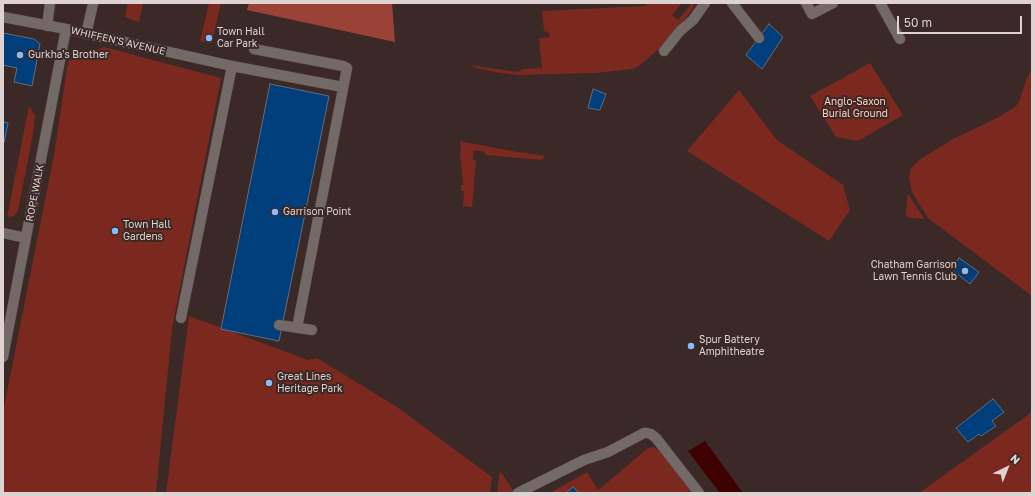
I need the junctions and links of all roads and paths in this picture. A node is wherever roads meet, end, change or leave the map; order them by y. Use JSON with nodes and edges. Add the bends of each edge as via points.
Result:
{"nodes":[{"id":1,"x":50,"y":3,"type":"edge"},
{"id":2,"x":705,"y":3,"type":"edge"},
{"id":3,"x":732,"y":3,"type":"edge"},
{"id":4,"x":806,"y":3,"type":"edge"},
{"id":5,"x":833,"y":3,"type":"edge"},
{"id":6,"x":880,"y":3,"type":"edge"},
{"id":7,"x":93,"y":4,"type":"dead end"},
{"id":8,"x":3,"y":17,"type":"edge"},
{"id":9,"x":47,"y":26,"type":"junction"},
{"id":10,"x":66,"y":29,"type":"junction"},
{"id":11,"x":86,"y":34,"type":"junction"},
{"id":12,"x":759,"y":38,"type":"dead end"},
{"id":13,"x":900,"y":39,"type":"dead end"},
{"id":14,"x":254,"y":49,"type":"dead end"},
{"id":15,"x":664,"y":51,"type":"dead end"},
{"id":16,"x":232,"y":66,"type":"junction"},
{"id":17,"x":343,"y":87,"type":"junction"},
{"id":18,"x":3,"y":233,"type":"edge"},
{"id":19,"x":26,"y":238,"type":"junction"},
{"id":20,"x":181,"y":318,"type":"dead end"},
{"id":21,"x":279,"y":325,"type":"dead end"},
{"id":22,"x":297,"y":328,"type":"junction"},
{"id":23,"x":312,"y":330,"type":"dead end"},
{"id":24,"x":3,"y":356,"type":"edge"},
{"id":25,"x":518,"y":493,"type":"edge"},
{"id":26,"x":700,"y":493,"type":"edge"}],
"edges":[{"from":1,"to":9,"type":"street"},
{"from":2,"to":15,"type":"street"},
{"from":3,"to":12,"type":"street"},
{"from":4,"to":5,"type":"street","via":[[812,14]]},
{"from":6,"to":13,"type":"street"},
{"from":7,"to":11,"type":"street"},
{"from":8,"to":9,"type":"street","name":"WHIFFEN'S AVENUE"},
{"from":9,"to":10,"type":"street","name":"WHIFFEN'S AVENUE"},
{"from":10,"to":11,"type":"street","name":"WHIFFEN'S AVENUE"},
{"from":10,"to":19,"type":"street","name":"ROPE WALK"},
{"from":11,"to":16,"type":"street","name":"WHIFFEN'S AVENUE"},
{"from":14,"to":17,"type":"street","via":[[343,66],[347,70]]},
{"from":16,"to":17,"type":"street","name":"WHIFFEN'S AVENUE"},
{"from":16,"to":20,"type":"street"},
{"from":17,"to":22,"type":"street"},
{"from":18,"to":19,"type":"street"},
{"from":19,"to":24,"type":"street","name":"ROPE WALK"},
{"from":21,"to":22,"type":"street"},
{"from":22,"to":23,"type":"street"},
{"from":25,"to":26,"type":"street","via":[[584,460],[608,452],[647,433],[656,438]]}]}
